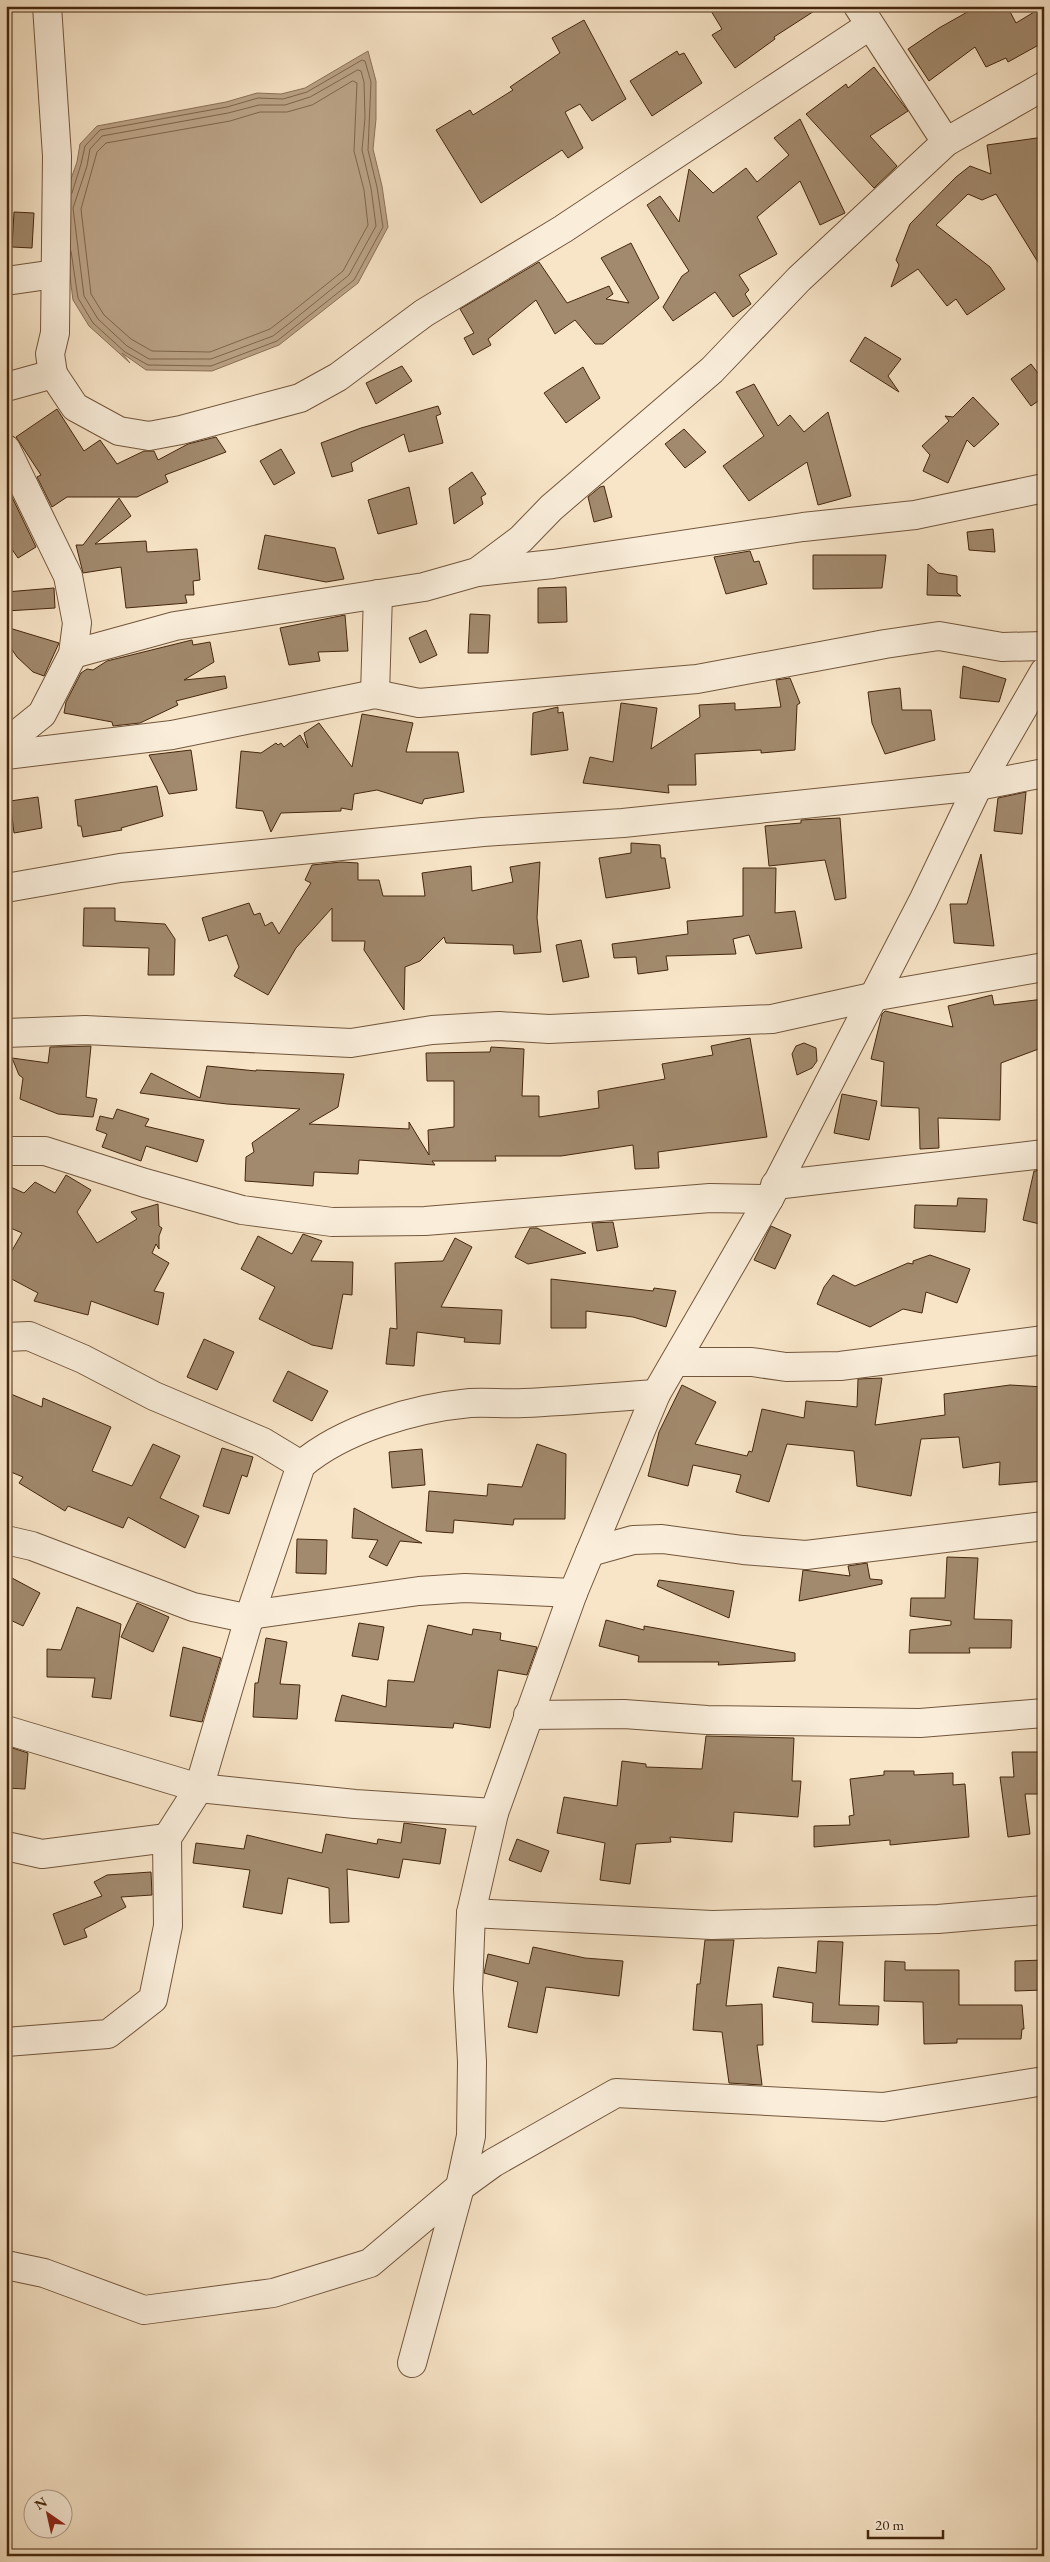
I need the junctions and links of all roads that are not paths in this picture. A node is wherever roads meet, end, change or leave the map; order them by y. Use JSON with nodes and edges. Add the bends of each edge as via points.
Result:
{"nodes":[{"id":1,"x":46,"y":6,"type":"edge"},
{"id":2,"x":864,"y":16,"type":"edge"},
{"id":3,"x":1044,"y":86,"type":"edge"},
{"id":4,"x":946,"y":142,"type":"junction"},
{"id":5,"x":55,"y":274,"type":"junction"},
{"id":6,"x":6,"y":281,"type":"edge"},
{"id":7,"x":53,"y":374,"type":"junction"},
{"id":8,"x":6,"y":386,"type":"edge"},
{"id":9,"x":6,"y":449,"type":"edge"},
{"id":10,"x":1044,"y":488,"type":"edge"},
{"id":11,"x":477,"y":572,"type":"junction"},
{"id":12,"x":378,"y":594,"type":"junction"},
{"id":13,"x":1044,"y":646,"type":"edge"},
{"id":14,"x":73,"y":654,"type":"junction"},
{"id":15,"x":1044,"y":672,"type":"edge"},
{"id":16,"x":375,"y":694,"type":"junction"},
{"id":17,"x":6,"y":743,"type":"edge"},
{"id":18,"x":6,"y":754,"type":"edge"},
{"id":19,"x":1044,"y":773,"type":"edge"},
{"id":20,"x":978,"y":786,"type":"junction"},
{"id":21,"x":6,"y":888,"type":"edge"},
{"id":22,"x":1044,"y":967,"type":"edge"},
{"id":23,"x":872,"y":997,"type":"junction"},
{"id":24,"x":6,"y":1033,"type":"edge"},
{"id":25,"x":6,"y":1151,"type":"edge"},
{"id":26,"x":1044,"y":1154,"type":"edge"},
{"id":27,"x":772,"y":1192,"type":"junction"},
{"id":28,"x":6,"y":1337,"type":"edge"},
{"id":29,"x":1044,"y":1340,"type":"edge"},
{"id":30,"x":676,"y":1362,"type":"junction"},
{"id":31,"x":656,"y":1394,"type":"junction"},
{"id":32,"x":302,"y":1465,"type":"junction"},
{"id":33,"x":1044,"y":1526,"type":"edge"},
{"id":34,"x":6,"y":1540,"type":"edge"},
{"id":35,"x":590,"y":1552,"type":"junction"},
{"id":36,"x":573,"y":1594,"type":"junction"},
{"id":37,"x":250,"y":1617,"type":"junction"},
{"id":38,"x":1044,"y":1713,"type":"edge"},
{"id":39,"x":528,"y":1715,"type":"junction"},
{"id":40,"x":6,"y":1730,"type":"edge"},
{"id":41,"x":198,"y":1788,"type":"junction"},
{"id":42,"x":494,"y":1813,"type":"junction"},
{"id":43,"x":167,"y":1838,"type":"junction"},
{"id":44,"x":6,"y":1846,"type":"edge"},
{"id":45,"x":1044,"y":1910,"type":"edge"},
{"id":46,"x":471,"y":1913,"type":"junction"},
{"id":47,"x":6,"y":2042,"type":"edge"},
{"id":48,"x":1044,"y":2081,"type":"edge"},
{"id":49,"x":460,"y":2187,"type":"junction"},
{"id":50,"x":6,"y":2265,"type":"edge"},
{"id":51,"x":412,"y":2363,"type":"dead end"}],
"edges":[{"from":1,"to":5,"type":"street","via":[[57,156]]},
{"from":2,"to":4,"type":"street"},
{"from":2,"to":7,"type":"street","via":[[563,229],[424,313],[338,377],[300,398],[199,426],[149,436],[119,431],[75,407]]},
{"from":3,"to":4,"type":"street"},
{"from":4,"to":11,"type":"street","via":[[799,279],[712,370],[551,508],[521,539]]},
{"from":5,"to":6,"type":"street"},
{"from":5,"to":7,"type":"street","via":[[55,333],[50,354]]},
{"from":7,"to":8,"type":"street"},
{"from":9,"to":14,"type":"street","via":[[68,576],[78,624]]},
{"from":10,"to":11,"type":"street","via":[[915,515],[803,527]]},
{"from":11,"to":12,"type":"street","via":[[424,587]]},
{"from":12,"to":14,"type":"street","via":[[175,626]]},
{"from":12,"to":16,"type":"street"},
{"from":13,"to":16,"type":"street","via":[[1002,647],[939,636],[697,679],[419,703]]},
{"from":14,"to":17,"type":"street","via":[[42,714]]},
{"from":15,"to":20,"type":"street"},
{"from":16,"to":18,"type":"street","via":[[172,736]]},
{"from":19,"to":20,"type":"street"},
{"from":20,"to":21,"type":"street","via":[[623,823],[483,832],[120,868]]},
{"from":20,"to":23,"type":"street"},
{"from":22,"to":23,"type":"street"},
{"from":23,"to":24,"type":"street","via":[[772,1020],[549,1029],[461,1028],[352,1043],[85,1030]]},
{"from":23,"to":27,"type":"street"},
{"from":25,"to":27,"type":"street","via":[[45,1151],[242,1210],[332,1222],[425,1221]]},
{"from":26,"to":27,"type":"street"},
{"from":27,"to":30,"type":"street"},
{"from":28,"to":32,"type":"street","via":[[29,1336],[83,1359],[154,1396],[263,1442]]},
{"from":29,"to":30,"type":"street","via":[[840,1366]]},
{"from":30,"to":31,"type":"street"},
{"from":31,"to":32,"type":"street","via":[[470,1404],[406,1415],[354,1432],[319,1450]]},
{"from":31,"to":35,"type":"street"},
{"from":32,"to":37,"type":"street"},
{"from":33,"to":35,"type":"street","via":[[806,1555],[662,1539],[633,1540]]},
{"from":34,"to":37,"type":"street","via":[[32,1546],[193,1607]]},
{"from":35,"to":36,"type":"street"},
{"from":36,"to":37,"type":"street","via":[[465,1588],[419,1591]]},
{"from":36,"to":39,"type":"street"},
{"from":37,"to":41,"type":"street"},
{"from":38,"to":39,"type":"street","via":[[920,1723],[707,1720],[624,1714]]},
{"from":39,"to":42,"type":"street"},
{"from":40,"to":41,"type":"street"},
{"from":41,"to":42,"type":"street","via":[[355,1804]]},
{"from":41,"to":43,"type":"street"},
{"from":42,"to":46,"type":"street"},
{"from":43,"to":44,"type":"street","via":[[42,1854]]},
{"from":43,"to":47,"type":"street","via":[[168,1926],[153,1999],[108,2034]]},
{"from":45,"to":46,"type":"street","via":[[938,1919],[722,1925]]},
{"from":46,"to":49,"type":"street","via":[[468,1989],[471,2136]]},
{"from":48,"to":49,"type":"street","via":[[883,2107],[616,2093],[493,2163]]},
{"from":49,"to":50,"type":"street","via":[[370,2263],[273,2293],[144,2310],[44,2272]]},
{"from":49,"to":51,"type":"street"}]}
